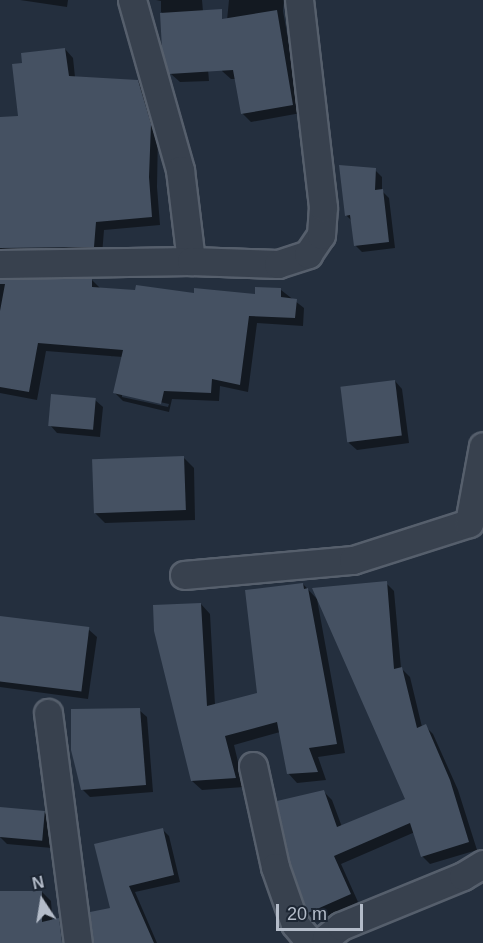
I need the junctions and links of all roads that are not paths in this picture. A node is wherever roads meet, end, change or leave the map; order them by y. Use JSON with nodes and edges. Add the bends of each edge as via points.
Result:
{"nodes":[{"id":1,"x":132,"y":0,"type":"edge"},
{"id":2,"x":299,"y":0,"type":"edge"},
{"id":3,"x":191,"y":261,"type":"junction"},
{"id":4,"x":0,"y":264,"type":"edge"},
{"id":5,"x":483,"y":446,"type":"edge"},
{"id":6,"x":184,"y":575,"type":"dead end"},
{"id":7,"x":48,"y":713,"type":"dead end"},
{"id":8,"x":253,"y":766,"type":"dead end"},
{"id":9,"x":483,"y":864,"type":"edge"},
{"id":10,"x":78,"y":943,"type":"edge"},
{"id":11,"x":311,"y":943,"type":"edge"},
{"id":12,"x":325,"y":943,"type":"edge"}],
"edges":[{"from":1,"to":3,"type":"street","via":[[177,160]]},
{"from":2,"to":3,"type":"street","via":[[323,207],[321,235],[308,254],[278,264]]},
{"from":3,"to":4,"type":"street"},
{"from":5,"to":6,"type":"street","via":[[469,523],[353,560]]},
{"from":7,"to":10,"type":"street"},
{"from":8,"to":11,"type":"street","via":[[275,867],[295,924]]},
{"from":9,"to":12,"type":"street","via":[[341,926]]}]}
